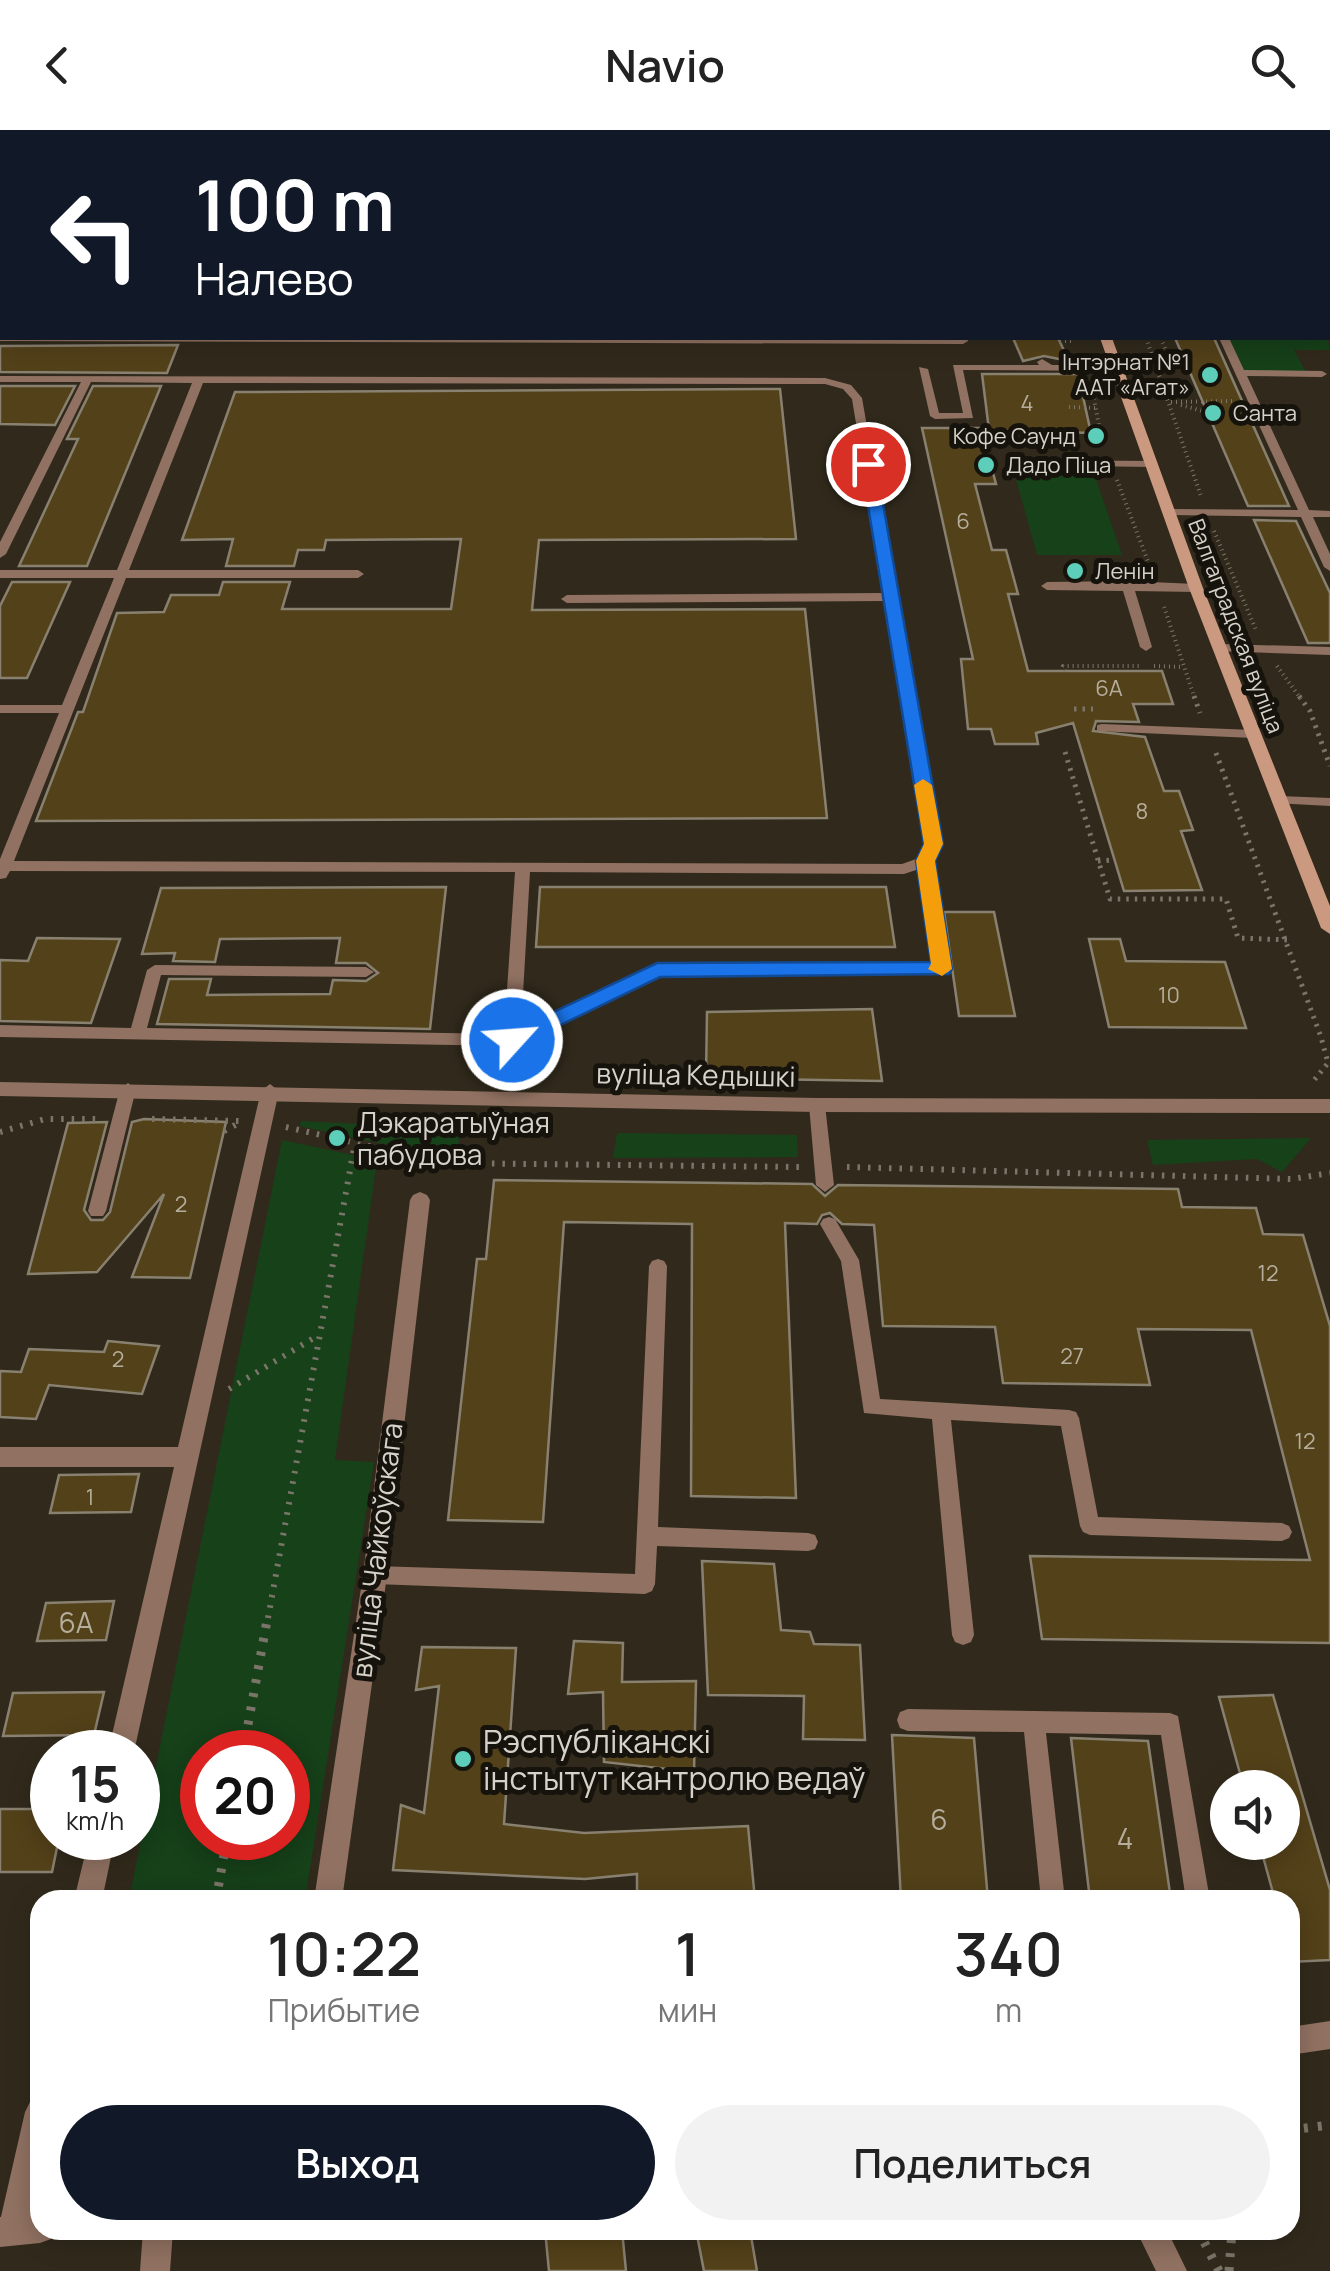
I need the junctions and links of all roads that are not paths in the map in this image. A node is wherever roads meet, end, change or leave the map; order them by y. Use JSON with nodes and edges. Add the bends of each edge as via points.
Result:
{"nodes":[{"id":1,"x":823,"y":340,"type":"edge"},
{"id":2,"x":963,"y":340,"type":"edge"},
{"id":3,"x":1107,"y":340,"type":"edge"},
{"id":4,"x":1225,"y":340,"type":"edge"},
{"id":5,"x":1002,"y":362,"type":"dead end"},
{"id":6,"x":1050,"y":368,"type":"junction"},
{"id":7,"x":1117,"y":368,"type":"junction"},
{"id":8,"x":922,"y":369,"type":"dead end"},
{"id":9,"x":1240,"y":373,"type":"junction"},
{"id":10,"x":1322,"y":374,"type":"dead end"},
{"id":11,"x":88,"y":379,"type":"junction"},
{"id":12,"x":199,"y":379,"type":"junction"},
{"id":13,"x":0,"y":380,"type":"edge"},
{"id":14,"x":1022,"y":464,"type":"dead end"},
{"id":15,"x":1152,"y":464,"type":"junction"},
{"id":16,"x":1330,"y":511,"type":"edge"},
{"id":17,"x":1170,"y":512,"type":"junction"},
{"id":18,"x":1306,"y":514,"type":"junction"},
{"id":19,"x":0,"y":519,"type":"edge"},
{"id":20,"x":18,"y":519,"type":"junction"},
{"id":21,"x":0,"y":554,"type":"edge"},
{"id":22,"x":1330,"y":567,"type":"edge"},
{"id":23,"x":0,"y":574,"type":"edge"},
{"id":24,"x":121,"y":574,"type":"junction"},
{"id":25,"x":358,"y":574,"type":"dead end"},
{"id":26,"x":1127,"y":585,"type":"junction"},
{"id":27,"x":1047,"y":586,"type":"dead end"},
{"id":28,"x":1196,"y":588,"type":"junction"},
{"id":29,"x":892,"y":597,"type":"junction"},
{"id":30,"x":566,"y":599,"type":"dead end"},
{"id":31,"x":1146,"y":647,"type":"dead end"},
{"id":32,"x":1220,"y":648,"type":"junction"},
{"id":33,"x":1330,"y":651,"type":"edge"},
{"id":34,"x":0,"y":709,"type":"edge"},
{"id":35,"x":67,"y":709,"type":"junction"},
{"id":36,"x":1102,"y":728,"type":"dead end"},
{"id":37,"x":1253,"y":734,"type":"junction"},
{"id":38,"x":1279,"y":800,"type":"junction"},
{"id":39,"x":1330,"y":802,"type":"edge"},
{"id":40,"x":926,"y":861,"type":"junction"},
{"id":41,"x":523,"y":867,"type":"junction"},
{"id":42,"x":1,"y":870,"type":"edge"},
{"id":43,"x":1330,"y":928,"type":"edge"},
{"id":44,"x":366,"y":972,"type":"dead end"},
{"id":45,"x":0,"y":1031,"type":"edge"},
{"id":46,"x":137,"y":1034,"type":"junction"},
{"id":47,"x":512,"y":1040,"type":"junction"},
{"id":48,"x":0,"y":1089,"type":"edge"},
{"id":49,"x":128,"y":1090,"type":"junction"},
{"id":50,"x":270,"y":1091,"type":"junction"},
{"id":51,"x":817,"y":1105,"type":"junction"},
{"id":52,"x":1330,"y":1106,"type":"edge"},
{"id":53,"x":825,"y":1184,"type":"dead end"},
{"id":54,"x":420,"y":1200,"type":"dead end"},
{"id":55,"x":97,"y":1211,"type":"dead end"},
{"id":56,"x":829,"y":1224,"type":"dead end"},
{"id":57,"x":658,"y":1266,"type":"dead end"},
{"id":58,"x":940,"y":1412,"type":"junction"},
{"id":59,"x":0,"y":1457,"type":"edge"},
{"id":60,"x":188,"y":1457,"type":"junction"},
{"id":61,"x":1282,"y":1532,"type":"dead end"},
{"id":62,"x":647,"y":1536,"type":"junction"},
{"id":63,"x":808,"y":1542,"type":"dead end"},
{"id":64,"x":375,"y":1575,"type":"junction"},
{"id":65,"x":964,"y":1635,"type":"dead end"},
{"id":66,"x":908,"y":1720,"type":"dead end"},
{"id":67,"x":1034,"y":1722,"type":"junction"},
{"id":68,"x":126,"y":1730,"type":"edge"},
{"id":69,"x":97,"y":1860,"type":"edge"},
{"id":70,"x":90,"y":1890,"type":"edge"},
{"id":71,"x":329,"y":1890,"type":"edge"},
{"id":72,"x":1052,"y":1890,"type":"edge"},
{"id":73,"x":1196,"y":1890,"type":"edge"},
{"id":74,"x":1330,"y":2035,"type":"edge"},
{"id":75,"x":1300,"y":2040,"type":"edge"},
{"id":76,"x":30,"y":2166,"type":"edge"},
{"id":77,"x":18,"y":2230,"type":"edge"},
{"id":78,"x":157,"y":2240,"type":"edge"},
{"id":79,"x":1156,"y":2240,"type":"edge"},
{"id":80,"x":155,"y":2271,"type":"edge"},
{"id":81,"x":1172,"y":2271,"type":"edge"}],
"edges":[{"from":1,"to":2,"type":"lane"},
{"from":3,"to":7,"type":"main road","name":"Валгаградская вуліца"},
{"from":4,"to":9,"type":"lane"},
{"from":5,"to":6,"type":"lane","via":[[1045,362]]},
{"from":6,"to":7,"type":"lane"},
{"from":6,"to":8,"type":"lane","via":[[957,367],[970,416],[936,416]]},
{"from":7,"to":15,"type":"main road","name":"Валгаградская вуліца"},
{"from":9,"to":10,"type":"lane"},
{"from":9,"to":18,"type":"lane"},
{"from":11,"to":12,"type":"lane"},
{"from":11,"to":13,"type":"lane"},
{"from":11,"to":20,"type":"lane"},
{"from":12,"to":24,"type":"lane"},
{"from":12,"to":29,"type":"lane","via":[[806,380],[847,387],[857,398]]},
{"from":14,"to":15,"type":"lane"},
{"from":15,"to":17,"type":"main road","name":"Валгаградская вуліца"},
{"from":16,"to":18,"type":"lane"},
{"from":17,"to":18,"type":"lane"},
{"from":17,"to":28,"type":"main road","name":"Валгаградская вуліца"},
{"from":18,"to":22,"type":"lane"},
{"from":19,"to":20,"type":"lane"},
{"from":20,"to":21,"type":"lane"},
{"from":23,"to":24,"type":"lane"},
{"from":24,"to":25,"type":"lane"},
{"from":24,"to":35,"type":"lane"},
{"from":26,"to":27,"type":"lane"},
{"from":26,"to":28,"type":"lane"},
{"from":26,"to":31,"type":"lane"},
{"from":28,"to":32,"type":"main road","name":"Валгаградская вуліца"},
{"from":29,"to":30,"type":"lane"},
{"from":29,"to":40,"type":"lane","via":[[933,844]]},
{"from":32,"to":33,"type":"lane"},
{"from":32,"to":37,"type":"main road","name":"Валгаградская вуліца"},
{"from":34,"to":35,"type":"lane"},
{"from":35,"to":42,"type":"lane"},
{"from":36,"to":37,"type":"lane"},
{"from":37,"to":38,"type":"main road","name":"Валгаградская вуліца"},
{"from":38,"to":39,"type":"lane"},
{"from":38,"to":43,"type":"main road","name":"Валгаградская вуліца"},
{"from":40,"to":41,"type":"lane","via":[[904,869]]},
{"from":40,"to":47,"type":"lane","via":[[942,969],[657,970]]},
{"from":41,"to":42,"type":"lane"},
{"from":41,"to":47,"type":"lane"},
{"from":44,"to":46,"type":"lane","via":[[155,970]]},
{"from":45,"to":46,"type":"lane"},
{"from":46,"to":47,"type":"lane"},
{"from":48,"to":49,"type":"street","name":"вуліца Кедышкі"},
{"from":49,"to":50,"type":"street","name":"вуліца Кедышкі"},
{"from":49,"to":55,"type":"lane"},
{"from":50,"to":51,"type":"street","name":"вуліца Кедышкі"},
{"from":50,"to":60,"type":"street"},
{"from":51,"to":52,"type":"street","name":"вуліца Кедышкі"},
{"from":51,"to":53,"type":"lane"},
{"from":54,"to":64,"type":"street","name":"вуліца Чайкоўскага"},
{"from":56,"to":58,"type":"lane","via":[[850,1260],[871,1407]]},
{"from":57,"to":62,"type":"lane"},
{"from":58,"to":61,"type":"lane","via":[[1069,1418],[1090,1526]]},
{"from":58,"to":65,"type":"lane"},
{"from":59,"to":60,"type":"street"},
{"from":60,"to":68,"type":"street"},
{"from":62,"to":63,"type":"lane"},
{"from":62,"to":64,"type":"lane","via":[[645,1584]]},
{"from":64,"to":71,"type":"street","name":"вуліца Чайкоўскага"},
{"from":66,"to":67,"type":"lane"},
{"from":67,"to":72,"type":"lane"},
{"from":67,"to":73,"type":"lane","via":[[1170,1724]]},
{"from":69,"to":70,"type":"street"},
{"from":74,"to":75,"type":"street"},
{"from":76,"to":77,"type":"street"},
{"from":78,"to":80,"type":"street"},
{"from":79,"to":81,"type":"street"}]}
